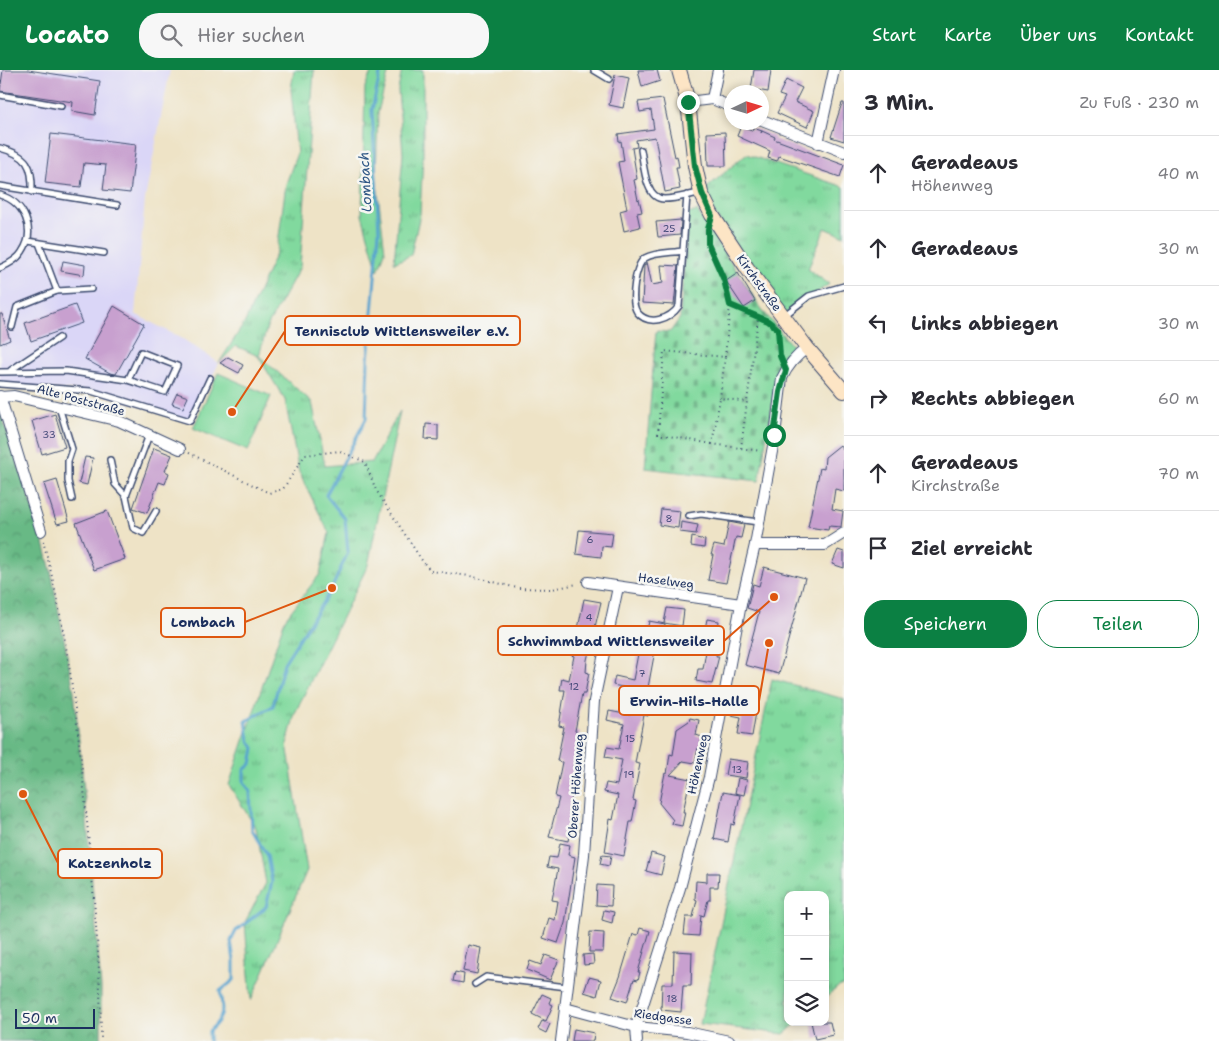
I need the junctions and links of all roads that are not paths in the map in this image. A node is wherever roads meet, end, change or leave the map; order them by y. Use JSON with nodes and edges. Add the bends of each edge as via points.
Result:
{"nodes":[{"id":1,"x":594,"y":70,"type":"edge"},
{"id":2,"x":679,"y":70,"type":"edge"},
{"id":3,"x":718,"y":70,"type":"edge"},
{"id":4,"x":834,"y":70,"type":"edge"},
{"id":5,"x":609,"y":79,"type":"dead end"},
{"id":6,"x":0,"y":95,"type":"edge"},
{"id":7,"x":712,"y":99,"type":"junction"},
{"id":8,"x":688,"y":102,"type":"junction"},
{"id":9,"x":724,"y":104,"type":"edge"},
{"id":10,"x":61,"y":106,"type":"dead end"},
{"id":11,"x":769,"y":123,"type":"edge"},
{"id":12,"x":818,"y":143,"type":"junction"},
{"id":13,"x":0,"y":148,"type":"edge"},
{"id":14,"x":641,"y":150,"type":"dead end"},
{"id":15,"x":844,"y":152,"type":"edge"},
{"id":16,"x":0,"y":186,"type":"edge"},
{"id":17,"x":32,"y":192,"type":"junction"},
{"id":18,"x":702,"y":193,"type":"junction"},
{"id":19,"x":0,"y":195,"type":"edge"},
{"id":20,"x":687,"y":195,"type":"junction"},
{"id":21,"x":117,"y":205,"type":"dead end"},
{"id":22,"x":28,"y":241,"type":"junction"},
{"id":23,"x":39,"y":243,"type":"junction"},
{"id":24,"x":683,"y":251,"type":"junction"},
{"id":25,"x":104,"y":253,"type":"dead end"},
{"id":26,"x":0,"y":268,"type":"edge"},
{"id":27,"x":844,"y":286,"type":"edge"},
{"id":28,"x":91,"y":289,"type":"dead end"},
{"id":29,"x":57,"y":291,"type":"junction"},
{"id":30,"x":783,"y":316,"type":"junction"},
{"id":31,"x":12,"y":327,"type":"dead end"},
{"id":32,"x":59,"y":338,"type":"dead end"},
{"id":33,"x":807,"y":348,"type":"junction"},
{"id":34,"x":10,"y":371,"type":"junction"},
{"id":35,"x":0,"y":372,"type":"edge"},
{"id":36,"x":210,"y":378,"type":"dead end"},
{"id":37,"x":128,"y":380,"type":"junction"},
{"id":38,"x":0,"y":384,"type":"edge"},
{"id":39,"x":844,"y":391,"type":"edge"},
{"id":40,"x":0,"y":396,"type":"edge"},
{"id":41,"x":59,"y":407,"type":"junction"},
{"id":42,"x":149,"y":435,"type":"junction"},
{"id":43,"x":180,"y":448,"type":"road end"},
{"id":44,"x":110,"y":460,"type":"dead end"},
{"id":45,"x":126,"y":496,"type":"junction"},
{"id":46,"x":72,"y":499,"type":"dead end"},
{"id":47,"x":156,"y":511,"type":"dead end"},
{"id":48,"x":689,"y":516,"type":"dead end"},
{"id":49,"x":758,"y":522,"type":"junction"},
{"id":50,"x":41,"y":531,"type":"road end"},
{"id":51,"x":844,"y":533,"type":"edge"},
{"id":52,"x":755,"y":546,"type":"junction"},
{"id":53,"x":588,"y":582,"type":"road end"},
{"id":54,"x":618,"y":587,"type":"junction"},
{"id":55,"x":742,"y":604,"type":"junction"},
{"id":56,"x":475,"y":984,"type":"dead end"},
{"id":57,"x":567,"y":988,"type":"junction"},
{"id":58,"x":565,"y":1008,"type":"junction"},
{"id":59,"x":636,"y":1027,"type":"junction"},
{"id":60,"x":561,"y":1041,"type":"edge"},
{"id":61,"x":637,"y":1041,"type":"edge"},
{"id":62,"x":724,"y":1041,"type":"edge"}],
"edges":[{"from":1,"to":5,"type":"lane"},
{"from":2,"to":8,"type":"street","name":"Kirchstraße"},
{"from":3,"to":7,"type":"street"},
{"from":4,"to":12,"type":"street"},
{"from":6,"to":10,"type":"lane"},
{"from":7,"to":8,"type":"street"},
{"from":7,"to":9,"type":"street"},
{"from":8,"to":18,"type":"street","name":"Kirchstraße","via":[[695,166]]},
{"from":11,"to":12,"type":"street"},
{"from":12,"to":15,"type":"street"},
{"from":13,"to":17,"type":"lane","via":[[28,163]]},
{"from":14,"to":20,"type":"lane","via":[[650,191],[656,197]]},
{"from":16,"to":17,"type":"lane"},
{"from":17,"to":21,"type":"lane"},
{"from":18,"to":20,"type":"lane"},
{"from":18,"to":30,"type":"street","name":"Kirchstraße","via":[[712,216],[746,268]]},
{"from":19,"to":22,"type":"lane","via":[[22,208],[28,224]]},
{"from":20,"to":24,"type":"lane"},
{"from":22,"to":23,"type":"lane"},
{"from":22,"to":26,"type":"lane","via":[[13,262]]},
{"from":23,"to":25,"type":"lane"},
{"from":23,"to":29,"type":"lane"},
{"from":24,"to":24,"type":"lane","via":[[679,306],[665,319],[645,318],[633,303],[638,265],[644,258]]},
{"from":27,"to":30,"type":"lane","via":[[810,296]]},
{"from":28,"to":29,"type":"lane"},
{"from":29,"to":31,"type":"lane","via":[[17,307]]},
{"from":30,"to":33,"type":"street","name":"Kirchstraße"},
{"from":32,"to":34,"type":"lane"},
{"from":33,"to":39,"type":"street","name":"Kirchstraße"},
{"from":33,"to":49,"type":"street","name":"Höhenweg","via":[[786,370]]},
{"from":34,"to":35,"type":"lane"},
{"from":34,"to":37,"type":"lane","via":[[66,372]]},
{"from":36,"to":38,"type":"lane","via":[[190,421],[91,391]]},
{"from":37,"to":37,"type":"lane","via":[[141,352],[177,366],[165,392]]},
{"from":40,"to":41,"type":"street","name":"Alte Poststraße","via":[[14,396]]},
{"from":40,"to":50,"type":"street","name":"Alte Poststraße"},
{"from":41,"to":42,"type":"street","name":"Alte Poststraße","via":[[119,421]]},
{"from":41,"to":46,"type":"lane","via":[[72,449],[68,461]]},
{"from":42,"to":43,"type":"street","name":"Alte Poststraße"},
{"from":42,"to":45,"type":"lane"},
{"from":44,"to":45,"type":"lane","via":[[115,484]]},
{"from":45,"to":47,"type":"lane","via":[[133,528],[143,533]]},
{"from":48,"to":49,"type":"lane","via":[[701,514]]},
{"from":49,"to":52,"type":"street","name":"Höhenweg"},
{"from":51,"to":52,"type":"street","via":[[824,545]]},
{"from":52,"to":55,"type":"street","name":"Höhenweg"},
{"from":53,"to":54,"type":"street","name":"Haselweg"},
{"from":54,"to":55,"type":"street","name":"Haselweg"},
{"from":54,"to":57,"type":"street","name":"Oberer Höhenweg","via":[[594,701],[584,855]]},
{"from":55,"to":59,"type":"street","name":"Höhenweg","via":[[709,777],[680,888]]},
{"from":56,"to":57,"type":"lane","via":[[486,977]]},
{"from":57,"to":58,"type":"street","name":"Oberer Höhenweg"},
{"from":58,"to":59,"type":"street","name":"Riedgasse"},
{"from":58,"to":60,"type":"street","name":"Oberer Höhenweg"},
{"from":59,"to":61,"type":"street","name":"Höhenweg"},
{"from":59,"to":62,"type":"street","name":"Riedgasse","via":[[687,1032]]}]}
